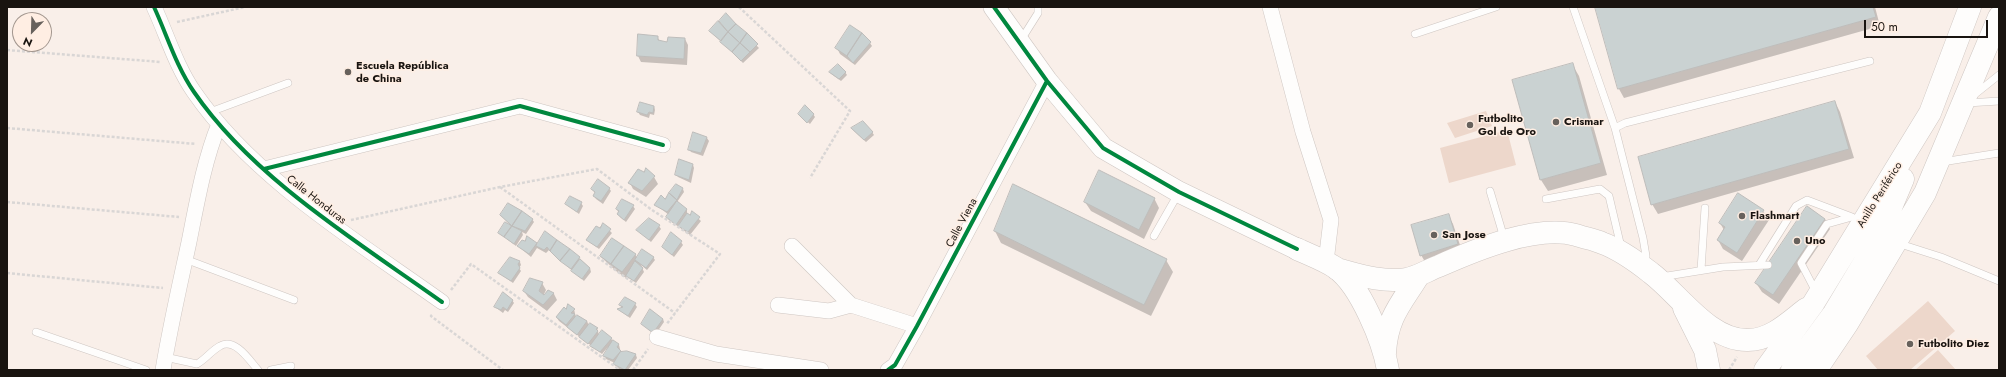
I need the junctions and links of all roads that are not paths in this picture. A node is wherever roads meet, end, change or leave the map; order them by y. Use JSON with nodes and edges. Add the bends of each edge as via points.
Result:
{"nodes":[{"id":1,"x":154,"y":7,"type":"edge"},
{"id":2,"x":994,"y":7,"type":"edge"},
{"id":3,"x":1038,"y":7,"type":"edge"},
{"id":4,"x":1270,"y":7,"type":"edge"},
{"id":5,"x":1496,"y":7,"type":"edge"},
{"id":6,"x":1573,"y":7,"type":"edge"},
{"id":7,"x":1970,"y":7,"type":"edge"},
{"id":8,"x":1999,"y":17,"type":"edge"},
{"id":9,"x":1415,"y":34,"type":"dead end"},
{"id":10,"x":1019,"y":44,"type":"junction"},
{"id":11,"x":1870,"y":61,"type":"dead end"},
{"id":12,"x":1999,"y":75,"type":"edge"},
{"id":13,"x":1047,"y":81,"type":"junction"},
{"id":14,"x":288,"y":83,"type":"dead end"},
{"id":15,"x":1999,"y":101,"type":"edge"},
{"id":16,"x":1963,"y":104,"type":"junction"},
{"id":17,"x":210,"y":112,"type":"junction"},
{"id":18,"x":1930,"y":114,"type":"junction"},
{"id":19,"x":219,"y":124,"type":"junction"},
{"id":20,"x":1615,"y":128,"type":"junction"},
{"id":21,"x":663,"y":145,"type":"dead end"},
{"id":22,"x":1999,"y":153,"type":"edge"},
{"id":23,"x":1938,"y":163,"type":"junction"},
{"id":24,"x":264,"y":169,"type":"junction"},
{"id":25,"x":1490,"y":191,"type":"dead end"},
{"id":26,"x":1179,"y":192,"type":"junction"},
{"id":27,"x":1546,"y":199,"type":"dead end"},
{"id":28,"x":1705,"y":208,"type":"dead end"},
{"id":29,"x":1861,"y":215,"type":"junction"},
{"id":30,"x":1154,"y":236,"type":"dead end"},
{"id":31,"x":1505,"y":242,"type":"junction"},
{"id":32,"x":1895,"y":243,"type":"junction"},
{"id":33,"x":792,"y":246,"type":"dead end"},
{"id":34,"x":1297,"y":249,"type":"junction"},
{"id":35,"x":1623,"y":255,"type":"junction"},
{"id":36,"x":185,"y":259,"type":"junction"},
{"id":37,"x":1332,"y":265,"type":"junction"},
{"id":38,"x":1759,"y":265,"type":"junction"},
{"id":39,"x":1768,"y":265,"type":"dead end"},
{"id":40,"x":1702,"y":270,"type":"junction"},
{"id":41,"x":1650,"y":273,"type":"junction"},
{"id":42,"x":1419,"y":275,"type":"junction"},
{"id":43,"x":1999,"y":281,"type":"edge"},
{"id":44,"x":1678,"y":298,"type":"junction"},
{"id":45,"x":294,"y":300,"type":"dead end"},
{"id":46,"x":1816,"y":300,"type":"junction"},
{"id":47,"x":442,"y":302,"type":"road end"},
{"id":48,"x":778,"y":305,"type":"dead end"},
{"id":49,"x":851,"y":305,"type":"junction"},
{"id":50,"x":917,"y":326,"type":"junction"},
{"id":51,"x":36,"y":332,"type":"dead end"},
{"id":52,"x":657,"y":337,"type":"road end"},
{"id":53,"x":164,"y":363,"type":"edge"},
{"id":54,"x":1384,"y":365,"type":"edge"},
{"id":55,"x":291,"y":366,"type":"dead end"},
{"id":56,"x":197,"y":367,"type":"edge"},
{"id":57,"x":146,"y":370,"type":"edge"},
{"id":58,"x":258,"y":370,"type":"edge"},
{"id":59,"x":271,"y":370,"type":"edge"},
{"id":60,"x":821,"y":370,"type":"edge"},
{"id":61,"x":888,"y":370,"type":"edge"},
{"id":62,"x":1709,"y":370,"type":"edge"},
{"id":63,"x":1765,"y":370,"type":"edge"},
{"id":64,"x":1792,"y":370,"type":"edge"},
{"id":65,"x":1816,"y":370,"type":"edge"}],
"edges":[{"from":1,"to":17,"type":"street","name":"Calle Honduras","via":[[177,63]]},
{"from":2,"to":10,"type":"street"},
{"from":3,"to":10,"type":"lane","via":[[1038,13]]},
{"from":4,"to":37,"type":"street","via":[[1331,220]]},
{"from":5,"to":9,"type":"lane"},
{"from":6,"to":20,"type":"lane"},
{"from":7,"to":18,"type":"main road","name":"Anillo Periférico"},
{"from":8,"to":16,"type":"main road"},
{"from":10,"to":13,"type":"street"},
{"from":11,"to":20,"type":"lane","via":[[1625,123]]},
{"from":12,"to":16,"type":"lane"},
{"from":13,"to":26,"type":"street","via":[[1103,148]]},
{"from":13,"to":50,"type":"street","name":"Calle Viena"},
{"from":14,"to":17,"type":"lane"},
{"from":15,"to":16,"type":"lane"},
{"from":16,"to":23,"type":"main road"},
{"from":17,"to":19,"type":"street","name":"Calle Honduras"},
{"from":18,"to":29,"type":"main road","name":"Anillo Periférico"},
{"from":18,"to":64,"type":"main road","via":[[1876,243],[1834,313]]},
{"from":19,"to":24,"type":"street","name":"Calle Honduras"},
{"from":19,"to":36,"type":"street","via":[[210,145]]},
{"from":20,"to":41,"type":"lane"},
{"from":21,"to":24,"type":"street","via":[[520,106]]},
{"from":22,"to":23,"type":"lane"},
{"from":23,"to":32,"type":"main road","via":[[1925,193]]},
{"from":24,"to":47,"type":"street","name":"Calle Honduras","via":[[332,224]]},
{"from":25,"to":31,"type":"lane"},
{"from":26,"to":30,"type":"lane"},
{"from":26,"to":34,"type":"street"},
{"from":27,"to":35,"type":"lane","via":[[1600,189],[1609,196]]},
{"from":28,"to":40,"type":"lane"},
{"from":29,"to":38,"type":"lane","via":[[1807,200],[1796,206]]},
{"from":29,"to":46,"type":"main road","name":"Anillo Periférico"},
{"from":29,"to":46,"type":"lane","via":[[1827,224],[1798,263]]},
{"from":31,"to":35,"type":"main road","via":[[1541,232],[1567,233],[1602,243]]},
{"from":31,"to":42,"type":"main road"},
{"from":32,"to":43,"type":"lane","via":[[1942,257]]},
{"from":32,"to":65,"type":"main road","via":[[1847,324]]},
{"from":33,"to":49,"type":"street"},
{"from":34,"to":37,"type":"main road"},
{"from":34,"to":54,"type":"main road","via":[[1330,277],[1359,317]]},
{"from":35,"to":41,"type":"main road"},
{"from":36,"to":45,"type":"lane"},
{"from":36,"to":53,"type":"street"},
{"from":37,"to":42,"type":"main road","via":[[1364,276],[1384,279],[1405,279]]},
{"from":37,"to":54,"type":"main road","via":[[1357,292]]},
{"from":38,"to":39,"type":"lane"},
{"from":38,"to":40,"type":"lane"},
{"from":40,"to":41,"type":"lane"},
{"from":41,"to":44,"type":"main road"},
{"from":42,"to":54,"type":"main road","via":[[1391,321],[1386,335]]},
{"from":44,"to":46,"type":"main road","via":[[1713,329],[1730,337],[1748,340],[1767,336]]},
{"from":44,"to":62,"type":"main road","via":[[1705,350]]},
{"from":46,"to":63,"type":"main road","name":"Anillo Periférico"},
{"from":48,"to":49,"type":"street","via":[[829,311]]},
{"from":49,"to":50,"type":"street"},
{"from":50,"to":61,"type":"street","name":"Calle Viena","via":[[895,365]]},
{"from":51,"to":57,"type":"lane"},
{"from":52,"to":60,"type":"street","via":[[716,354]]},
{"from":53,"to":56,"type":"lane"},
{"from":55,"to":59,"type":"lane"},
{"from":56,"to":58,"type":"lane","via":[[221,345],[227,344],[241,350]]}]}
